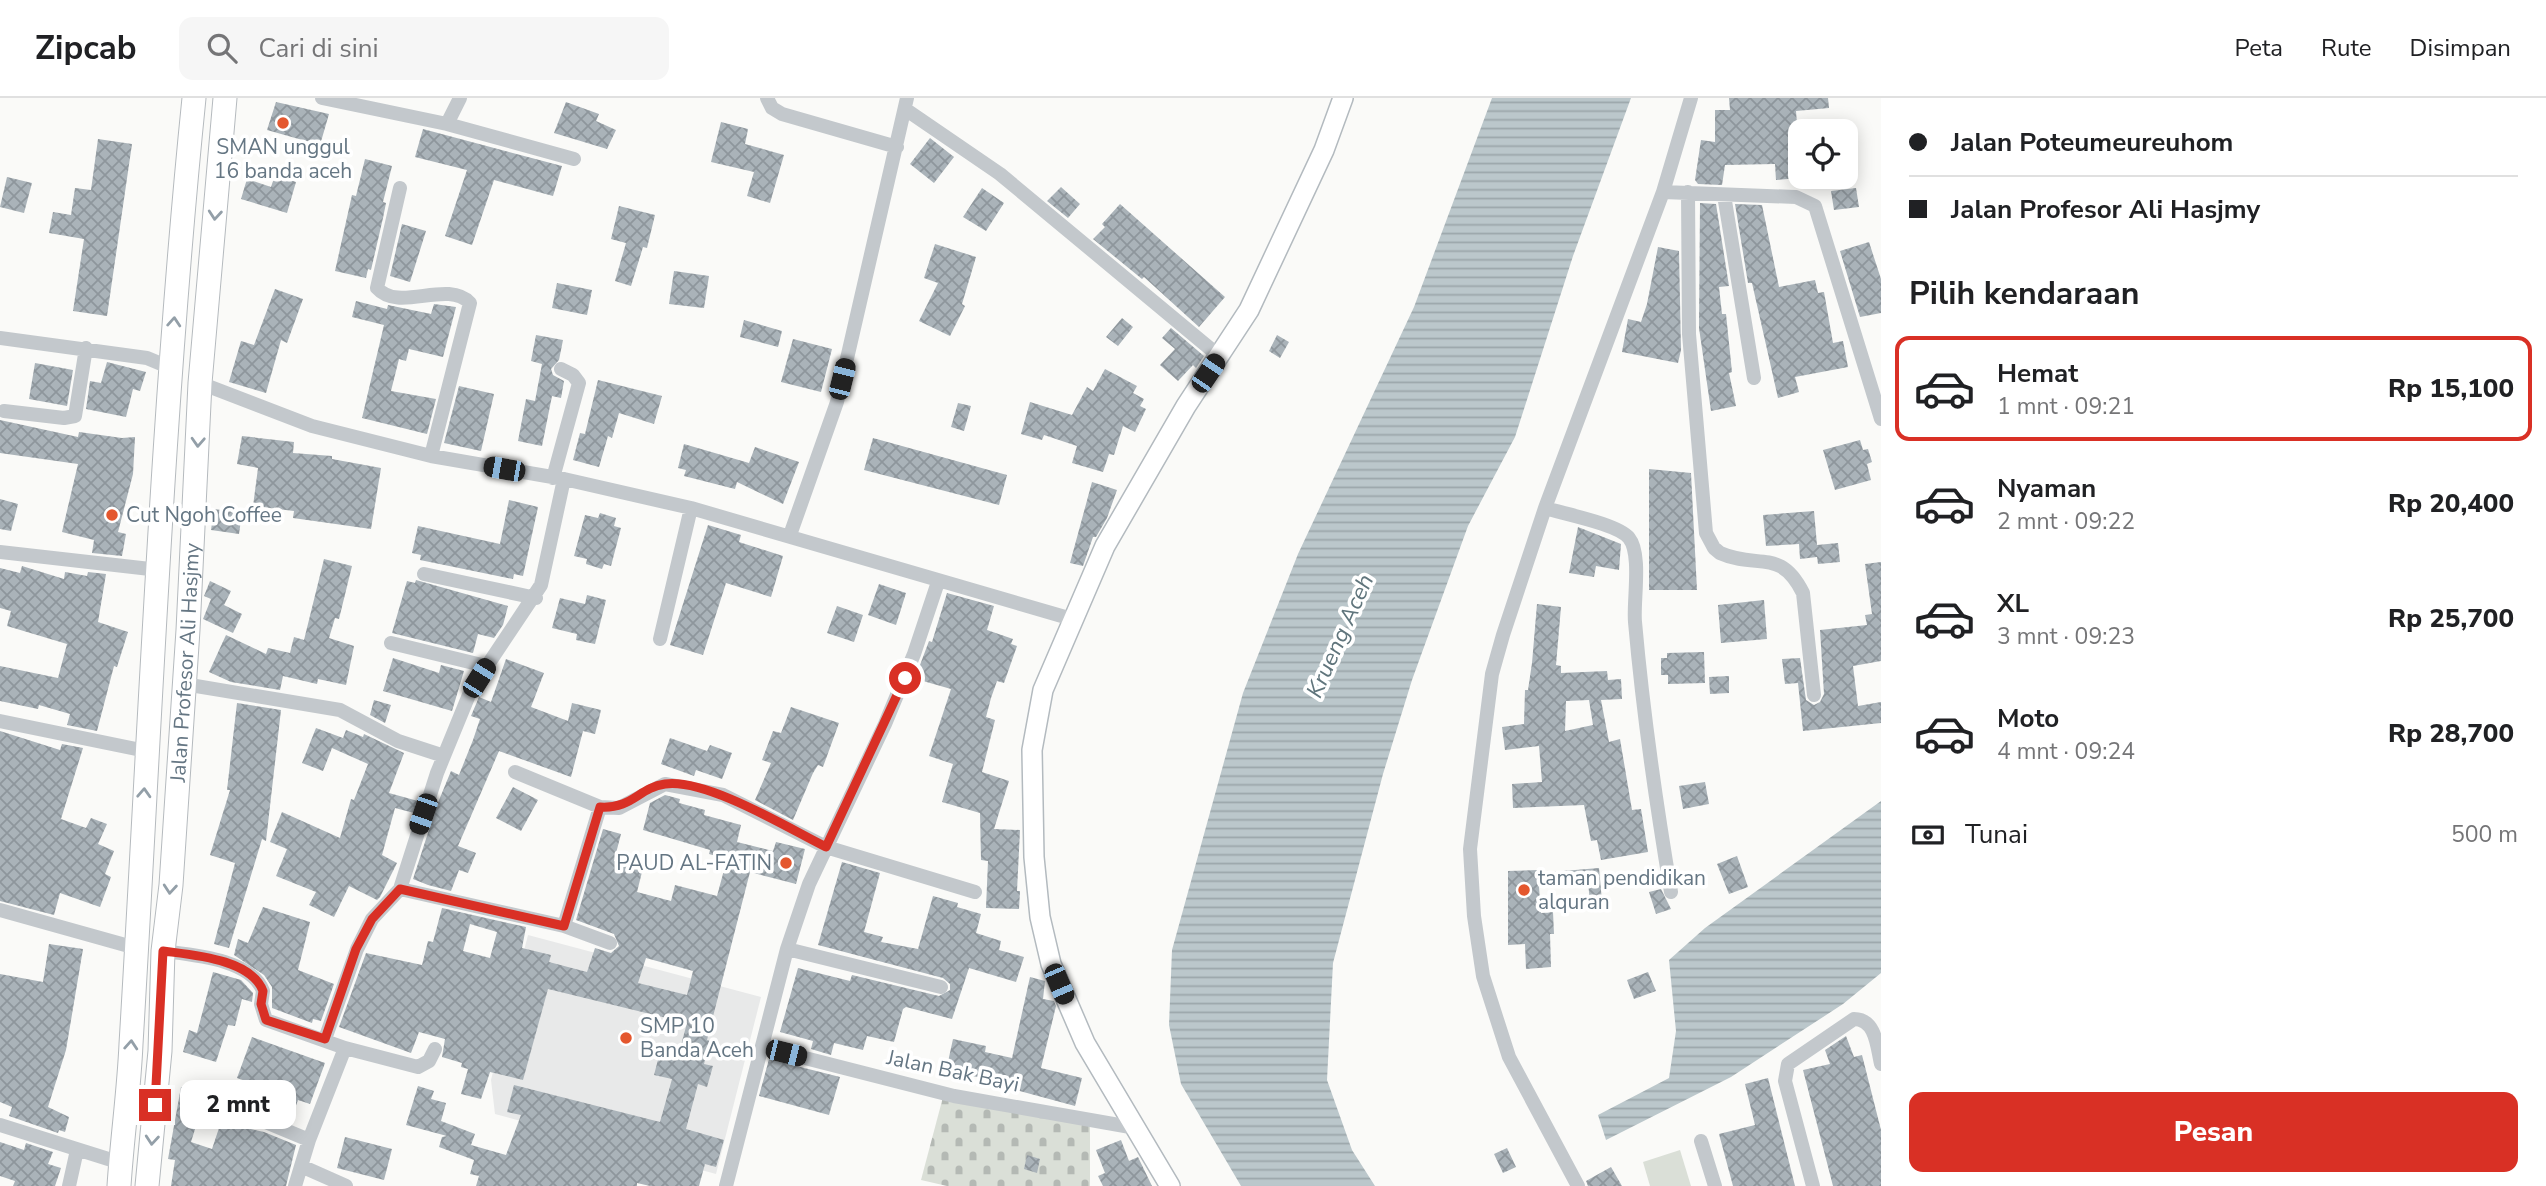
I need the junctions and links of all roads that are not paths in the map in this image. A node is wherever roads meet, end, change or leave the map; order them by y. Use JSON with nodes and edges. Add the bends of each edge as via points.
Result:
{"nodes":[{"id":1,"x":194,"y":98,"type":"edge"},
{"id":2,"x":225,"y":98,"type":"edge"},
{"id":3,"x":322,"y":98,"type":"edge"},
{"id":4,"x":460,"y":98,"type":"edge"},
{"id":5,"x":767,"y":98,"type":"edge"},
{"id":6,"x":1343,"y":98,"type":"edge"},
{"id":7,"x":1691,"y":98,"type":"edge"},
{"id":8,"x":906,"y":103,"type":"edge"},
{"id":9,"x":447,"y":124,"type":"junction"},
{"id":10,"x":897,"y":148,"type":"junction"},
{"id":11,"x":574,"y":159,"type":"dead end"},
{"id":12,"x":400,"y":188,"type":"dead end"},
{"id":13,"x":1663,"y":192,"type":"junction"},
{"id":14,"x":1688,"y":192,"type":"junction"},
{"id":15,"x":1724,"y":195,"type":"junction"},
{"id":16,"x":0,"y":338,"type":"edge"},
{"id":17,"x":86,"y":348,"type":"junction"},
{"id":18,"x":1219,"y":356,"type":"junction"},
{"id":19,"x":171,"y":368,"type":"junction"},
{"id":20,"x":561,"y":369,"type":"dead end"},
{"id":21,"x":1754,"y":378,"type":"dead end"},
{"id":22,"x":200,"y":383,"type":"junction"},
{"id":23,"x":4,"y":411,"type":"dead end"},
{"id":24,"x":1881,"y":419,"type":"edge"},
{"id":25,"x":430,"y":456,"type":"junction"},
{"id":26,"x":559,"y":478,"type":"junction"},
{"id":27,"x":691,"y":508,"type":"junction"},
{"id":28,"x":1545,"y":508,"type":"junction"},
{"id":29,"x":790,"y":535,"type":"junction"},
{"id":30,"x":0,"y":552,"type":"edge"},
{"id":31,"x":159,"y":570,"type":"junction"},
{"id":32,"x":424,"y":574,"type":"dead end"},
{"id":33,"x":938,"y":582,"type":"junction"},
{"id":34,"x":536,"y":598,"type":"junction"},
{"id":35,"x":1072,"y":619,"type":"junction"},
{"id":36,"x":660,"y":639,"type":"dead end"},
{"id":37,"x":391,"y":643,"type":"dead end"},
{"id":38,"x":486,"y":666,"type":"junction"},
{"id":39,"x":184,"y":684,"type":"junction"},
{"id":40,"x":1814,"y":695,"type":"dead end"},
{"id":41,"x":0,"y":721,"type":"edge"},
{"id":42,"x":146,"y":751,"type":"junction"},
{"id":43,"x":444,"y":756,"type":"junction"},
{"id":44,"x":515,"y":772,"type":"dead end"},
{"id":45,"x":600,"y":807,"type":"junction"},
{"id":46,"x":142,"y":834,"type":"junction"},
{"id":47,"x":173,"y":838,"type":"junction"},
{"id":48,"x":826,"y":847,"type":"junction"},
{"id":49,"x":400,"y":889,"type":"junction"},
{"id":50,"x":975,"y":892,"type":"dead end"},
{"id":51,"x":1671,"y":892,"type":"dead end"},
{"id":52,"x":0,"y":910,"type":"edge"},
{"id":53,"x":564,"y":926,"type":"junction"},
{"id":54,"x":610,"y":943,"type":"dead end"},
{"id":55,"x":136,"y":948,"type":"junction"},
{"id":56,"x":787,"y":949,"type":"junction"},
{"id":57,"x":163,"y":951,"type":"junction"},
{"id":58,"x":942,"y":987,"type":"dead end"},
{"id":59,"x":325,"y":1039,"type":"junction"},
{"id":60,"x":762,"y":1047,"type":"junction"},
{"id":61,"x":345,"y":1048,"type":"junction"},
{"id":62,"x":435,"y":1049,"type":"dead end"},
{"id":63,"x":1881,"y":1065,"type":"edge"},
{"id":64,"x":249,"y":1115,"type":"dead end"},
{"id":65,"x":0,"y":1125,"type":"edge"},
{"id":66,"x":1136,"y":1128,"type":"junction"},
{"id":67,"x":309,"y":1140,"type":"junction"},
{"id":68,"x":1702,"y":1141,"type":"dead end"},
{"id":69,"x":77,"y":1150,"type":"junction"},
{"id":70,"x":121,"y":1163,"type":"junction"},
{"id":71,"x":301,"y":1166,"type":"junction"},
{"id":72,"x":69,"y":1186,"type":"edge"},
{"id":73,"x":119,"y":1186,"type":"edge"},
{"id":74,"x":147,"y":1186,"type":"edge"},
{"id":75,"x":295,"y":1186,"type":"edge"},
{"id":76,"x":346,"y":1186,"type":"edge"},
{"id":77,"x":726,"y":1186,"type":"edge"},
{"id":78,"x":1170,"y":1186,"type":"edge"},
{"id":79,"x":1578,"y":1186,"type":"edge"},
{"id":80,"x":1715,"y":1186,"type":"edge"},
{"id":81,"x":1813,"y":1186,"type":"edge"}],
"edges":[{"from":19,"to":1,"type":"main road","name":"Jalan Profesor Ali Hasjmy","one_way":true},
{"from":2,"to":22,"type":"main road","name":"Jalan Profesor Ali Hasjmy","one_way":true},
{"from":3,"to":9,"type":"street"},
{"from":4,"to":9,"type":"street"},
{"from":5,"to":10,"type":"street","via":[[782,114]]},
{"from":6,"to":18,"type":"street","via":[[1273,264]]},
{"from":7,"to":13,"type":"street"},
{"from":8,"to":10,"type":"street"},
{"from":8,"to":18,"type":"street","via":[[1000,174]]},
{"from":9,"to":11,"type":"street"},
{"from":10,"to":29,"type":"street","via":[[837,402]]},
{"from":12,"to":25,"type":"street","via":[[377,288],[386,295],[438,294],[470,303]]},
{"from":13,"to":14,"type":"street"},
{"from":13,"to":28,"type":"street"},
{"from":14,"to":15,"type":"street"},
{"from":14,"to":40,"type":"street","via":[[1689,334],[1706,533],[1720,553],[1778,564],[1796,577],[1803,593]]},
{"from":15,"to":21,"type":"street"},
{"from":15,"to":24,"type":"street","via":[[1796,197],[1815,206]]},
{"from":16,"to":17,"type":"street"},
{"from":17,"to":19,"type":"street","via":[[147,358]]},
{"from":17,"to":23,"type":"street","via":[[75,416]]},
{"from":18,"to":35,"type":"street","via":[[1105,546]]},
{"from":19,"to":31,"type":"main road","name":"Jalan Profesor Ali Hasjmy"},
{"from":20,"to":26,"type":"street","via":[[579,383]]},
{"from":22,"to":25,"type":"street","via":[[312,426]]},
{"from":22,"to":39,"type":"main road","name":"Jalan Profesor Ali Hasjmy","one_way":true},
{"from":25,"to":26,"type":"street"},
{"from":26,"to":27,"type":"street"},
{"from":26,"to":34,"type":"street"},
{"from":27,"to":29,"type":"street"},
{"from":27,"to":36,"type":"street"},
{"from":28,"to":51,"type":"street","via":[[1624,532],[1634,547],[1636,632],[1651,776]]},
{"from":28,"to":79,"type":"street","via":[[1492,674],[1470,849],[1483,976],[1509,1057]]},
{"from":29,"to":33,"type":"street"},
{"from":30,"to":31,"type":"street"},
{"from":31,"to":42,"type":"main road","name":"Jalan Profesor Ali Hasjmy"},
{"from":32,"to":34,"type":"street"},
{"from":33,"to":35,"type":"street"},
{"from":33,"to":48,"type":"street","via":[[885,724]]},
{"from":34,"to":38,"type":"street"},
{"from":35,"to":66,"type":"street","via":[[1043,690],[1032,750],[1040,917],[1051,964],[1085,1043]]},
{"from":37,"to":38,"type":"street"},
{"from":38,"to":43,"type":"street"},
{"from":39,"to":43,"type":"street","via":[[340,710],[398,741]]},
{"from":39,"to":47,"type":"main road","name":"Jalan Profesor Ali Hasjmy"},
{"from":41,"to":42,"type":"street"},
{"from":46,"to":42,"type":"main road","name":"Jalan Profesor Ali Hasjmy","one_way":true},
{"from":43,"to":49,"type":"street"},
{"from":44,"to":45,"type":"street"},
{"from":45,"to":48,"type":"street","via":[[619,808],[653,788],[677,784],[723,795]]},
{"from":45,"to":53,"type":"street"},
{"from":46,"to":47,"type":"main road"},
{"from":46,"to":55,"type":"main road","name":"Jalan Profesor Ali Hasjmy"},
{"from":47,"to":57,"type":"main road","name":"Jalan Profesor Ali Hasjmy","one_way":true},
{"from":48,"to":50,"type":"street"},
{"from":48,"to":56,"type":"street"},
{"from":49,"to":53,"type":"street"},
{"from":49,"to":59,"type":"street","via":[[366,929]]},
{"from":52,"to":55,"type":"street"},
{"from":53,"to":54,"type":"street"},
{"from":70,"to":55,"type":"main road","name":"Jalan Profesor Ali Hasjmy","one_way":true},
{"from":56,"to":58,"type":"street"},
{"from":56,"to":60,"type":"street"},
{"from":57,"to":59,"type":"street","via":[[210,957],[252,974],[263,991],[266,1020]]},
{"from":57,"to":74,"type":"main road","name":"Jalan Profesor Ali Hasjmy","one_way":true,"via":[[160,1051]]},
{"from":59,"to":61,"type":"street"},
{"from":60,"to":66,"type":"street","name":"Jalan Bak Bayi","via":[[954,1096]]},
{"from":60,"to":77,"type":"street"},
{"from":61,"to":62,"type":"street","via":[[418,1067],[429,1061]]},
{"from":61,"to":67,"type":"street"},
{"from":63,"to":81,"type":"street","via":[[1872,1028],[1865,1020],[1854,1019],[1786,1069],[1785,1082]]},
{"from":64,"to":67,"type":"street"},
{"from":65,"to":69,"type":"street"},
{"from":66,"to":78,"type":"street"},
{"from":67,"to":71,"type":"street"},
{"from":68,"to":80,"type":"street"},
{"from":69,"to":70,"type":"street"},
{"from":69,"to":72,"type":"street"},
{"from":70,"to":73,"type":"main road","name":"Jalan Profesor Ali Hasjmy"},
{"from":71,"to":75,"type":"street"},
{"from":71,"to":76,"type":"street"}]}
